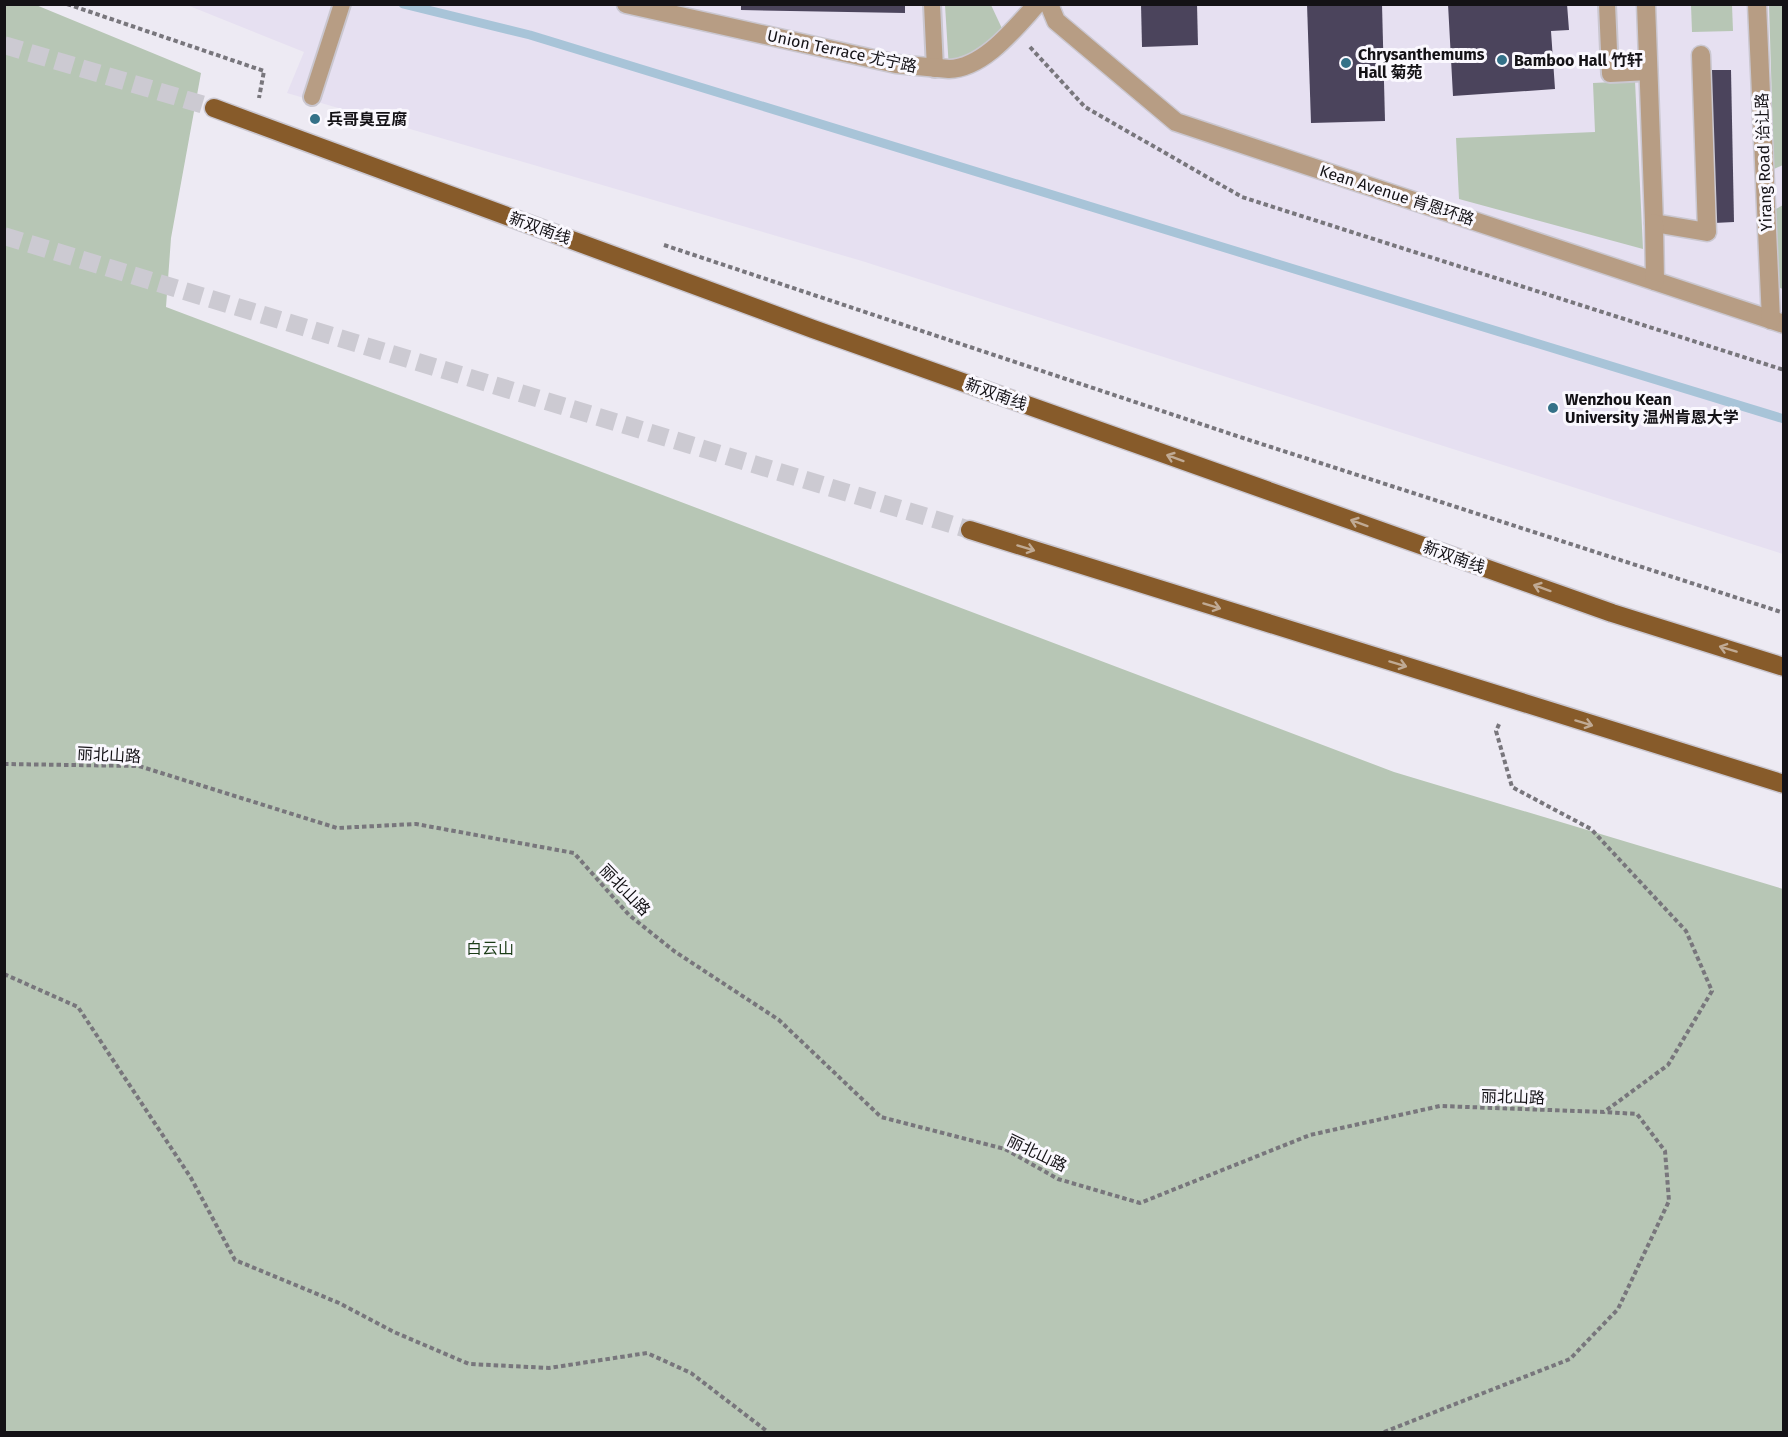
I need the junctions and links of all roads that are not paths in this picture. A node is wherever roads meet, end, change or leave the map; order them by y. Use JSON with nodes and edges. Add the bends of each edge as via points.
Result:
{"nodes":[{"id":1,"x":342,"y":4,"type":"edge"},
{"id":2,"x":626,"y":4,"type":"edge"},
{"id":3,"x":932,"y":4,"type":"edge"},
{"id":4,"x":1037,"y":4,"type":"edge"},
{"id":5,"x":1049,"y":4,"type":"edge"},
{"id":6,"x":1607,"y":4,"type":"edge"},
{"id":7,"x":1647,"y":4,"type":"edge"},
{"id":8,"x":1757,"y":4,"type":"edge"},
{"id":9,"x":666,"y":9,"type":"edge"},
{"id":10,"x":1701,"y":55,"type":"dead end"},
{"id":11,"x":935,"y":69,"type":"junction"},
{"id":12,"x":1649,"y":72,"type":"junction"},
{"id":13,"x":312,"y":97,"type":"dead end"},
{"id":14,"x":214,"y":108,"type":"tunnel mouth"},
{"id":15,"x":1654,"y":223,"type":"junction"},
{"id":16,"x":1655,"y":281,"type":"junction"},
{"id":17,"x":1777,"y":322,"type":"edge"},
{"id":18,"x":970,"y":530,"type":"tunnel mouth"},
{"id":19,"x":1784,"y":667,"type":"edge"},
{"id":20,"x":1784,"y":784,"type":"edge"}],
"edges":[{"from":1,"to":13,"type":"lane"},
{"from":2,"to":9,"type":"street","name":"Union Terrace 尤宁路"},
{"from":3,"to":11,"type":"lane"},
{"from":4,"to":11,"type":"street","name":"Union Terrace 尤宁路","via":[[991,52],[956,69]]},
{"from":5,"to":16,"type":"street","name":"Kean Avenue 肯恩环路","via":[[1056,21],[1176,122]]},
{"from":6,"to":12,"type":"lane","via":[[1610,74]]},
{"from":7,"to":12,"type":"street"},
{"from":8,"to":17,"type":"street","name":"Yirang Road 诒让路"},
{"from":9,"to":11,"type":"street","name":"Union Terrace 尤宁路","via":[[896,64]]},
{"from":10,"to":15,"type":"street","via":[[1707,232]]},
{"from":12,"to":15,"type":"street"},
{"from":19,"to":14,"type":"main road","name":"新双南线","one_way":true,"via":[[1601,609],[813,329]]},
{"from":15,"to":16,"type":"street"},
{"from":16,"to":17,"type":"street","name":"Kean Avenue 肯恩环路"},
{"from":18,"to":20,"type":"main road","one_way":true}]}
